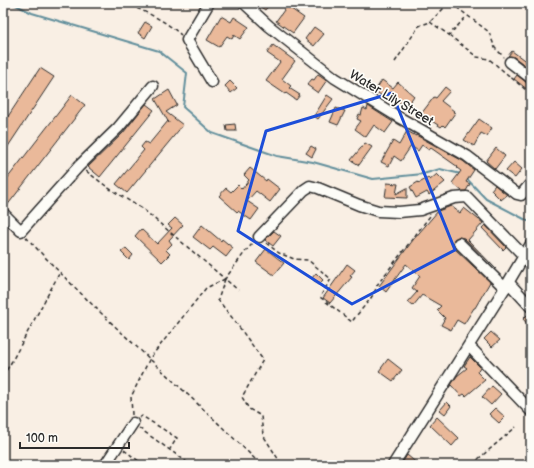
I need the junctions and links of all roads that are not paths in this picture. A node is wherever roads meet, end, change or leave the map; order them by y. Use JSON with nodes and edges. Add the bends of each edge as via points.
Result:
{"nodes":[{"id":1,"x":209,"y":3,"type":"edge"},
{"id":2,"x":244,"y":3,"type":"edge"},
{"id":3,"x":510,"y":62,"type":"road end"},
{"id":4,"x":531,"y":78,"type":"edge"},
{"id":5,"x":212,"y":82,"type":"dead end"},
{"id":6,"x":153,"y":86,"type":"dead end"},
{"id":7,"x":531,"y":183,"type":"edge"},
{"id":8,"x":3,"y":213,"type":"edge"},
{"id":9,"x":259,"y":237,"type":"road end"},
{"id":10,"x":459,"y":243,"type":"dead end"},
{"id":11,"x":531,"y":244,"type":"edge"},
{"id":12,"x":524,"y":256,"type":"junction"},
{"id":13,"x":507,"y":285,"type":"junction"},
{"id":14,"x":531,"y":307,"type":"edge"},
{"id":15,"x":469,"y":346,"type":"junction"},
{"id":16,"x":531,"y":412,"type":"edge"},
{"id":17,"x":133,"y":423,"type":"road end"},
{"id":18,"x":104,"y":465,"type":"edge"},
{"id":19,"x":393,"y":465,"type":"edge"}],
"edges":[{"from":1,"to":5,"type":"street","via":[[187,40]]},
{"from":2,"to":7,"type":"street","name":"Water Lily Street","via":[[335,78],[467,156],[517,194],[521,195]]},
{"from":3,"to":4,"type":"street"},
{"from":6,"to":8,"type":"street","via":[[118,128],[79,166],[21,231]]},
{"from":9,"to":12,"type":"street","via":[[310,186],[378,211],[420,210],[454,198],[467,197]]},
{"from":10,"to":13,"type":"street"},
{"from":11,"to":12,"type":"street"},
{"from":12,"to":13,"type":"street"},
{"from":13,"to":14,"type":"street"},
{"from":13,"to":15,"type":"street"},
{"from":15,"to":16,"type":"street"},
{"from":15,"to":19,"type":"street"},
{"from":17,"to":18,"type":"street"}]}
